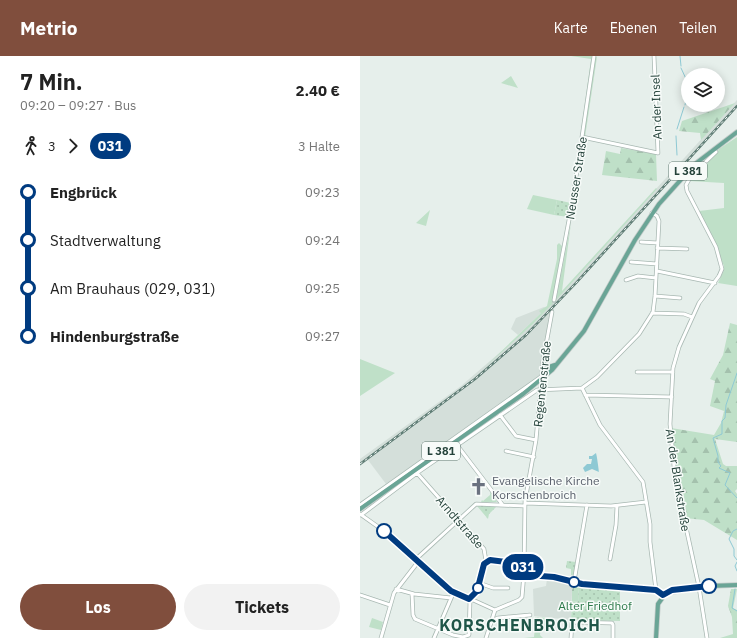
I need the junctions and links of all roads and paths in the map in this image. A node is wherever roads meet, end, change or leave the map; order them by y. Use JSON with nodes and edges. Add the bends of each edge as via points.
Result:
{"nodes":[{"id":1,"x":594,"y":56,"type":"edge"},
{"id":2,"x":654,"y":56,"type":"edge"},
{"id":3,"x":737,"y":132,"type":"edge"},
{"id":4,"x":582,"y":137,"type":"junction"},
{"id":5,"x":716,"y":152,"type":"dead end"},
{"id":6,"x":652,"y":213,"type":"junction"},
{"id":7,"x":641,"y":242,"type":"dead end"},
{"id":8,"x":658,"y":243,"type":"junction"},
{"id":9,"x":657,"y":248,"type":"junction"},
{"id":10,"x":687,"y":249,"type":"dead end"},
{"id":11,"x":631,"y":262,"type":"dead end"},
{"id":12,"x":657,"y":264,"type":"junction"},
{"id":13,"x":657,"y":271,"type":"junction"},
{"id":14,"x":656,"y":278,"type":"junction"},
{"id":15,"x":626,"y":280,"type":"dead end"},
{"id":16,"x":714,"y":283,"type":"junction"},
{"id":17,"x":656,"y":296,"type":"junction"},
{"id":18,"x":680,"y":298,"type":"dead end"},
{"id":19,"x":554,"y":300,"type":"tunnel mouth"},
{"id":20,"x":552,"y":312,"type":"tunnel mouth"},
{"id":21,"x":652,"y":313,"type":"junction"},
{"id":22,"x":692,"y":317,"type":"junction"},
{"id":23,"x":543,"y":363,"type":"junction"},
{"id":24,"x":559,"y":363,"type":"junction"},
{"id":25,"x":637,"y":372,"type":"dead end"},
{"id":26,"x":673,"y":372,"type":"junction"},
{"id":27,"x":542,"y":378,"type":"junction"},
{"id":28,"x":582,"y":388,"type":"junction"},
{"id":29,"x":541,"y":389,"type":"junction"},
{"id":30,"x":585,"y":395,"type":"junction"},
{"id":31,"x":672,"y":397,"type":"junction"},
{"id":32,"x":500,"y":415,"type":"junction"},
{"id":33,"x":536,"y":440,"type":"junction"},
{"id":34,"x":457,"y":445,"type":"junction"},
{"id":35,"x":506,"y":451,"type":"dead end"},
{"id":36,"x":534,"y":457,"type":"junction"},
{"id":37,"x":417,"y":473,"type":"junction"},
{"id":38,"x":646,"y":502,"type":"junction"},
{"id":39,"x":502,"y":504,"type":"junction"},
{"id":40,"x":360,"y":505,"type":"edge"},
{"id":41,"x":525,"y":505,"type":"junction"},
{"id":42,"x":587,"y":505,"type":"junction"},
{"id":43,"x":617,"y":506,"type":"junction"},
{"id":44,"x":360,"y":509,"type":"edge"},
{"id":45,"x":360,"y":514,"type":"edge"},
{"id":46,"x":458,"y":519,"type":"junction"},
{"id":47,"x":610,"y":559,"type":"dead end"},
{"id":48,"x":417,"y":561,"type":"junction"},
{"id":49,"x":486,"y":561,"type":"junction"},
{"id":50,"x":523,"y":564,"type":"junction"},
{"id":51,"x":524,"y":573,"type":"junction"},
{"id":52,"x":479,"y":582,"type":"junction"},
{"id":53,"x":574,"y":582,"type":"junction"},
{"id":54,"x":737,"y":585,"type":"edge"},
{"id":55,"x":699,"y":587,"type":"junction"},
{"id":56,"x":508,"y":588,"type":"dead end"},
{"id":57,"x":396,"y":589,"type":"junction"},
{"id":58,"x":656,"y":590,"type":"junction"},
{"id":59,"x":453,"y":593,"type":"junction"},
{"id":60,"x":412,"y":594,"type":"junction"},
{"id":61,"x":360,"y":595,"type":"edge"},
{"id":62,"x":663,"y":595,"type":"junction"},
{"id":63,"x":451,"y":598,"type":"junction"},
{"id":64,"x":471,"y":600,"type":"junction"},
{"id":65,"x":390,"y":605,"type":"junction"},
{"id":66,"x":494,"y":610,"type":"junction"},
{"id":67,"x":530,"y":615,"type":"dead end"},
{"id":68,"x":491,"y":621,"type":"junction"},
{"id":69,"x":438,"y":629,"type":"junction"},
{"id":70,"x":465,"y":637,"type":"edge"},
{"id":71,"x":380,"y":638,"type":"edge"},
{"id":72,"x":434,"y":638,"type":"edge"},
{"id":73,"x":486,"y":638,"type":"edge"},
{"id":74,"x":572,"y":638,"type":"edge"},
{"id":75,"x":613,"y":638,"type":"edge"},
{"id":76,"x":656,"y":638,"type":"edge"},
{"id":77,"x":707,"y":638,"type":"edge"}],
"edges":[{"from":1,"to":4,"type":"street","name":"Neusser Straße"},
{"from":2,"to":4,"type":"street","name":"An der Insel","via":[[658,153]]},
{"from":3,"to":6,"type":"main road","number":"L 381","via":[[687,172]]},
{"from":4,"to":19,"type":"street","name":"Neusser Straße"},
{"from":5,"to":16,"type":"street","name":"An der Blankstraße","via":[[691,176],[686,185],[722,262],[722,270]]},
{"from":6,"to":8,"type":"street","via":[[658,218]]},
{"from":6,"to":24,"type":"main road","number":"L 381","via":[[589,324]]},
{"from":7,"to":8,"type":"street"},
{"from":8,"to":9,"type":"street"},
{"from":9,"to":10,"type":"street"},
{"from":9,"to":12,"type":"street"},
{"from":11,"to":12,"type":"street"},
{"from":12,"to":13,"type":"street"},
{"from":13,"to":14,"type":"street"},
{"from":13,"to":16,"type":"street"},
{"from":14,"to":15,"type":"street","via":[[638,276]]},
{"from":14,"to":17,"type":"street"},
{"from":16,"to":22,"type":"street","name":"An der Blankstraße"},
{"from":17,"to":18,"type":"street"},
{"from":17,"to":21,"type":"street"},
{"from":20,"to":23,"type":"street","name":"Regentenstraße"},
{"from":21,"to":22,"type":"street","via":[[683,314]]},
{"from":21,"to":28,"type":"street","via":[[641,331],[621,353]]},
{"from":22,"to":26,"type":"street","name":"An der Blankstraße","via":[[679,347]]},
{"from":23,"to":24,"type":"main road","via":[[550,367]]},
{"from":23,"to":27,"type":"street","name":"Regentenstraße"},
{"from":24,"to":27,"type":"main road","number":"L 381"},
{"from":25,"to":26,"type":"street"},
{"from":26,"to":31,"type":"street","name":"An der Blankstraße"},
{"from":27,"to":29,"type":"street","name":"Regentenstraße"},
{"from":27,"to":40,"type":"street"},
{"from":27,"to":44,"type":"main road","number":"L 381"},
{"from":28,"to":29,"type":"street"},
{"from":28,"to":30,"type":"street"},
{"from":29,"to":32,"type":"street"},
{"from":29,"to":33,"type":"street","name":"Regentenstraße"},
{"from":30,"to":31,"type":"street"},
{"from":30,"to":38,"type":"street","via":[[601,428],[642,480]]},
{"from":31,"to":55,"type":"street","name":"An der Blankstraße","via":[[670,426],[675,472]]},
{"from":32,"to":33,"type":"street","via":[[515,436]]},
{"from":32,"to":34,"type":"street"},
{"from":33,"to":36,"type":"street","name":"Regentenstraße"},
{"from":34,"to":37,"type":"street"},
{"from":34,"to":39,"type":"street"},
{"from":35,"to":36,"type":"street"},
{"from":36,"to":41,"type":"street","name":"Regentenstraße"},
{"from":37,"to":45,"type":"street"},
{"from":37,"to":46,"type":"street","name":"Arndtstraße"},
{"from":38,"to":43,"type":"street"},
{"from":38,"to":58,"type":"street"},
{"from":39,"to":41,"type":"street"},
{"from":39,"to":46,"type":"street","via":[[478,503]]},
{"from":41,"to":42,"type":"street"},
{"from":41,"to":50,"type":"street","name":"Regentenstraße"},
{"from":42,"to":43,"type":"street"},
{"from":42,"to":53,"type":"street"},
{"from":43,"to":47,"type":"street"},
{"from":45,"to":48,"type":"street","via":[[382,528]]},
{"from":46,"to":48,"type":"street"},
{"from":46,"to":49,"type":"street","name":"Arndtstraße","via":[[484,549]]},
{"from":48,"to":57,"type":"street"},
{"from":48,"to":59,"type":"street"},
{"from":49,"to":50,"type":"street"},
{"from":49,"to":52,"type":"street","name":"Arndtstraße"},
{"from":50,"to":51,"type":"street","name":"Regentenstraße"},
{"from":51,"to":53,"type":"street"},
{"from":51,"to":66,"type":"street","name":"Regentenstraße","via":[[521,599]]},
{"from":52,"to":56,"type":"street","via":[[493,588]]},
{"from":52,"to":64,"type":"street","name":"Arndtstraße"},
{"from":53,"to":58,"type":"street","via":[[614,588]]},
{"from":54,"to":55,"type":"main road"},
{"from":55,"to":62,"type":"main road","via":[[671,591]]},
{"from":55,"to":77,"type":"street","name":"An der Blankstraße"},
{"from":57,"to":60,"type":"street"},
{"from":57,"to":65,"type":"street"},
{"from":58,"to":62,"type":"street"},
{"from":59,"to":63,"type":"street"},
{"from":59,"to":64,"type":"street"},
{"from":60,"to":63,"type":"street"},
{"from":60,"to":69,"type":"street","via":[[414,617]]},
{"from":61,"to":65,"type":"street"},
{"from":62,"to":76,"type":"main road","via":[[657,605]]},
{"from":63,"to":69,"type":"street"},
{"from":64,"to":66,"type":"street"},
{"from":64,"to":70,"type":"street","via":[[469,635]]},
{"from":65,"to":71,"type":"street"},
{"from":66,"to":68,"type":"street"},
{"from":67,"to":68,"type":"street"},
{"from":68,"to":73,"type":"street"},
{"from":69,"to":70,"type":"street"},
{"from":69,"to":72,"type":"street"},
{"from":74,"to":75,"type":"street","via":[[572,622],[612,623]]}]}
